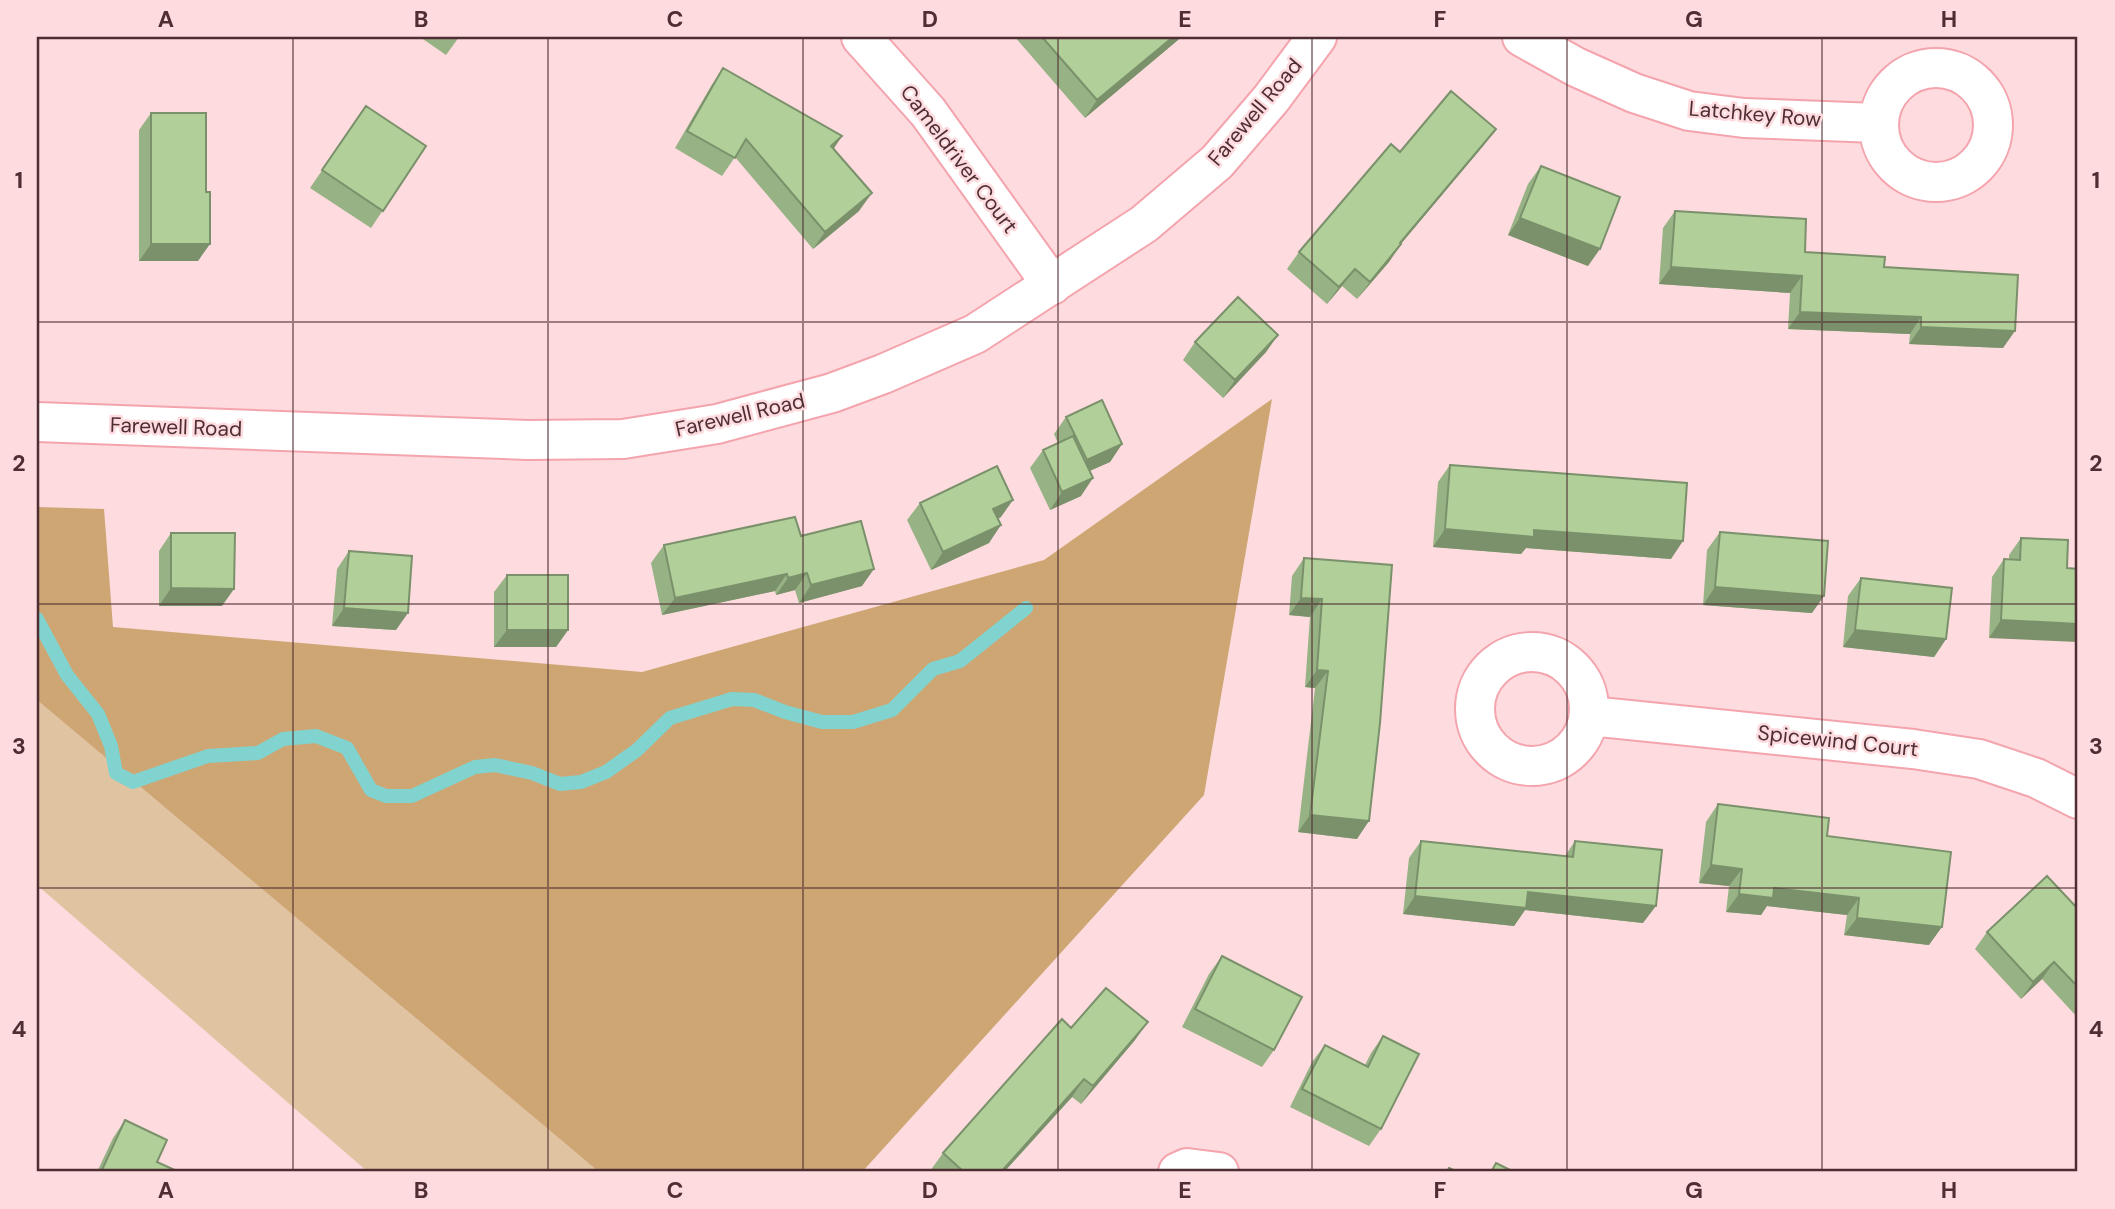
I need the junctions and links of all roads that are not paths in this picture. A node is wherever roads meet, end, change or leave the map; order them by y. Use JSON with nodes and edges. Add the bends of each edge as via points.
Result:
{"nodes":[{"id":1,"x":861,"y":37,"type":"edge"},
{"id":2,"x":1317,"y":37,"type":"edge"},
{"id":3,"x":1522,"y":37,"type":"edge"},
{"id":4,"x":1877,"y":123,"type":"dead end"},
{"id":5,"x":1052,"y":285,"type":"junction"},
{"id":6,"x":37,"y":422,"type":"edge"},
{"id":7,"x":1590,"y":716,"type":"dead end"},
{"id":8,"x":2078,"y":799,"type":"edge"},
{"id":9,"x":1178,"y":1172,"type":"edge"},
{"id":10,"x":1219,"y":1172,"type":"edge"}],
"edges":[{"from":1,"to":5,"type":"street","name":"Cameldriver Court","via":[[928,112]]},
{"from":2,"to":5,"type":"street","name":"Farewell Road","via":[[1217,162],[1144,224]]},
{"from":3,"to":4,"type":"street","name":"Latchkey Row","via":[[1634,93],[1689,111]]},
{"from":5,"to":6,"type":"street","name":"Farewell Road","via":[[975,334],[845,388],[717,425],[623,439],[528,440]]},
{"from":7,"to":8,"type":"street","name":"Spicewind Court","via":[[1979,759],[2036,778]]},
{"from":9,"to":10,"type":"street","via":[[1188,1168]]}]}
